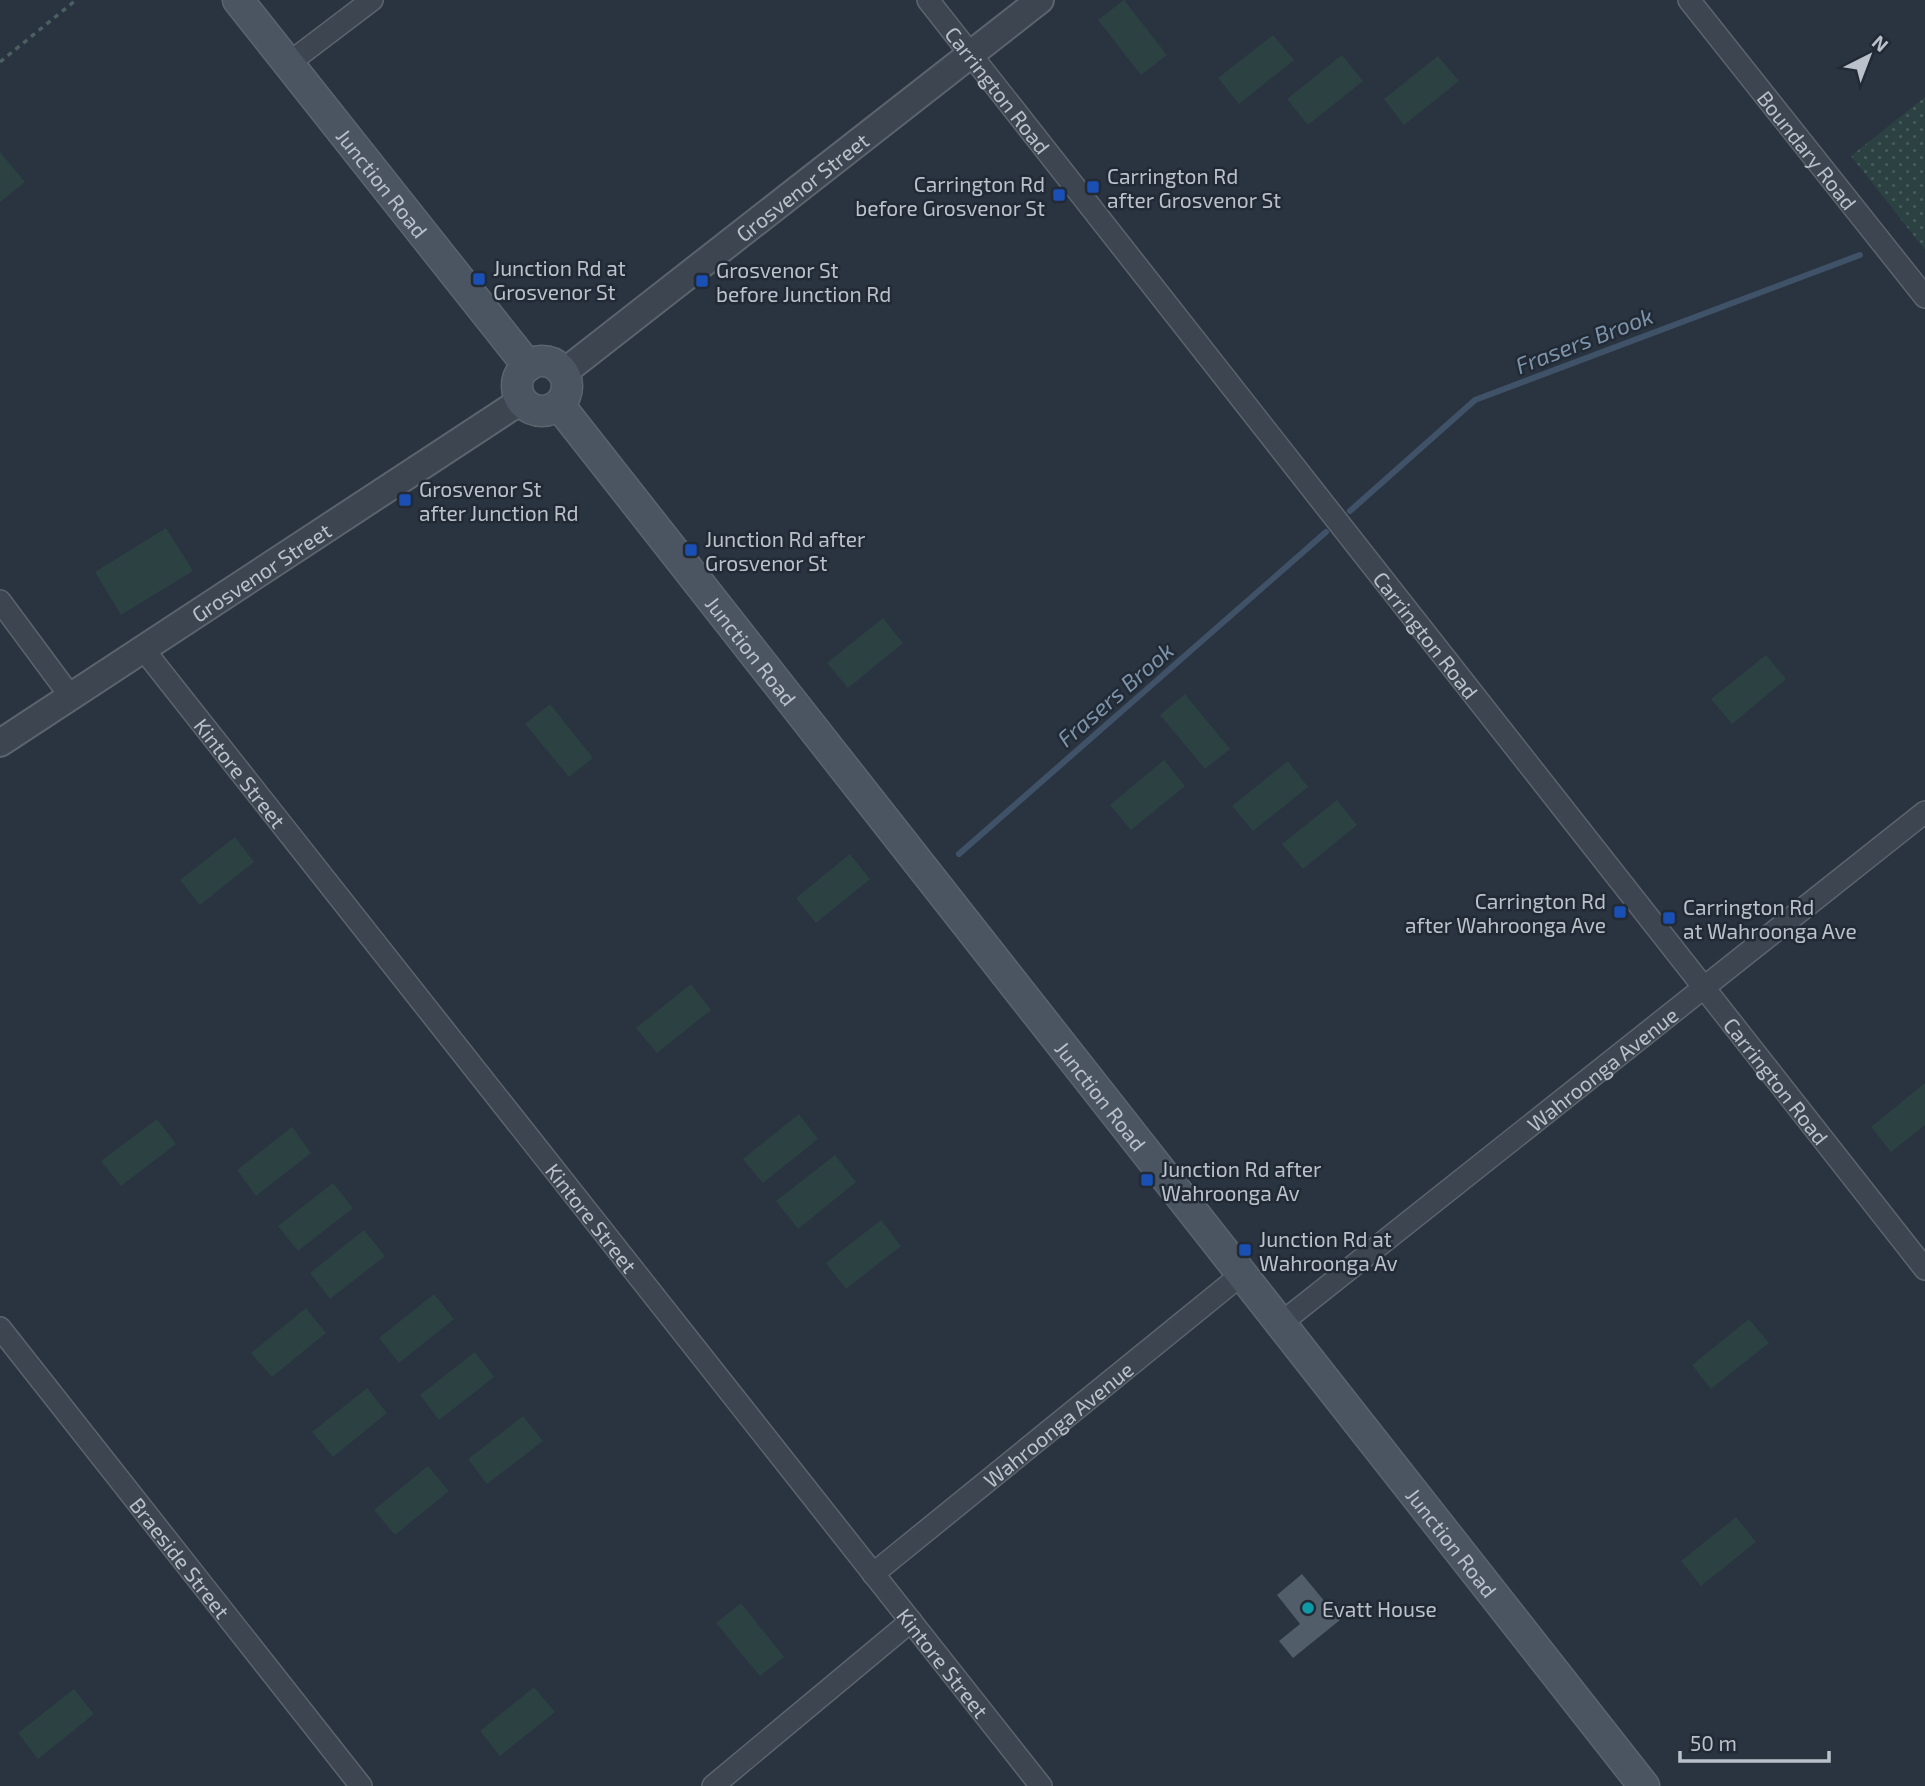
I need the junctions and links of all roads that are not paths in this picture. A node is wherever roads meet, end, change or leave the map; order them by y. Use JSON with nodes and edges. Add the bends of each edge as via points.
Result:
{"nodes":[{"id":1,"x":238,"y":0,"type":"edge"},
{"id":2,"x":372,"y":0,"type":"edge"},
{"id":3,"x":928,"y":0,"type":"edge"},
{"id":4,"x":1040,"y":0,"type":"edge"},
{"id":5,"x":1689,"y":0,"type":"edge"},
{"id":6,"x":970,"y":54,"type":"junction"},
{"id":7,"x":289,"y":63,"type":"junction"},
{"id":8,"x":1925,"y":297,"type":"edge"},
{"id":9,"x":528,"y":366,"type":"junction"},
{"id":10,"x":563,"y":373,"type":"junction"},
{"id":11,"x":523,"y":402,"type":"junction"},
{"id":12,"x":559,"y":405,"type":"junction"},
{"id":13,"x":0,"y":601,"type":"edge"},
{"id":14,"x":144,"y":650,"type":"junction"},
{"id":15,"x":71,"y":697,"type":"junction"},
{"id":16,"x":0,"y":743,"type":"edge"},
{"id":17,"x":1925,"y":812,"type":"edge"},
{"id":18,"x":1704,"y":989,"type":"junction"},
{"id":19,"x":1925,"y":1269,"type":"edge"},
{"id":20,"x":1241,"y":1275,"type":"junction"},
{"id":21,"x":1280,"y":1324,"type":"junction"},
{"id":22,"x":0,"y":1328,"type":"edge"},
{"id":23,"x":873,"y":1573,"type":"junction"},
{"id":24,"x":911,"y":1621,"type":"junction"},
{"id":25,"x":361,"y":1786,"type":"edge"},
{"id":26,"x":713,"y":1786,"type":"edge"},
{"id":27,"x":1041,"y":1786,"type":"edge"},
{"id":28,"x":1644,"y":1786,"type":"edge"}],
"edges":[{"from":1,"to":7,"type":"main road","name":"Junction Road"},
{"from":2,"to":7,"type":"street"},
{"from":3,"to":6,"type":"street","name":"Carrington Road"},
{"from":4,"to":6,"type":"street","name":"Grosvenor Street"},
{"from":5,"to":8,"type":"street","name":"Boundary Road"},
{"from":6,"to":10,"type":"street","name":"Grosvenor Street"},
{"from":6,"to":18,"type":"street","name":"Carrington Road"},
{"from":7,"to":9,"type":"main road","name":"Junction Road"},
{"from":9,"to":10,"type":"main road","via":[[547,362]]},
{"from":9,"to":11,"type":"main road","via":[[518,383]]},
{"from":10,"to":12,"type":"main road","via":[[567,386]]},
{"from":11,"to":12,"type":"main road","via":[[541,411]]},
{"from":11,"to":14,"type":"street","name":"Grosvenor Street"},
{"from":12,"to":20,"type":"main road","name":"Junction Road"},
{"from":13,"to":15,"type":"street"},
{"from":14,"to":15,"type":"street","name":"Grosvenor Street"},
{"from":14,"to":23,"type":"street","name":"Kintore Street"},
{"from":15,"to":16,"type":"street","name":"Grosvenor Street"},
{"from":17,"to":18,"type":"street","name":"Wahroonga Avenue"},
{"from":18,"to":19,"type":"street","name":"Carrington Road"},
{"from":18,"to":21,"type":"street","name":"Wahroonga Avenue"},
{"from":20,"to":21,"type":"main road","name":"Junction Road"},
{"from":20,"to":23,"type":"street","name":"Wahroonga Avenue"},
{"from":21,"to":28,"type":"main road","name":"Junction Road"},
{"from":22,"to":25,"type":"street","name":"Braeside Street"},
{"from":23,"to":24,"type":"street","name":"Kintore Street"},
{"from":24,"to":26,"type":"street"},
{"from":24,"to":27,"type":"street","name":"Kintore Street"}]}
